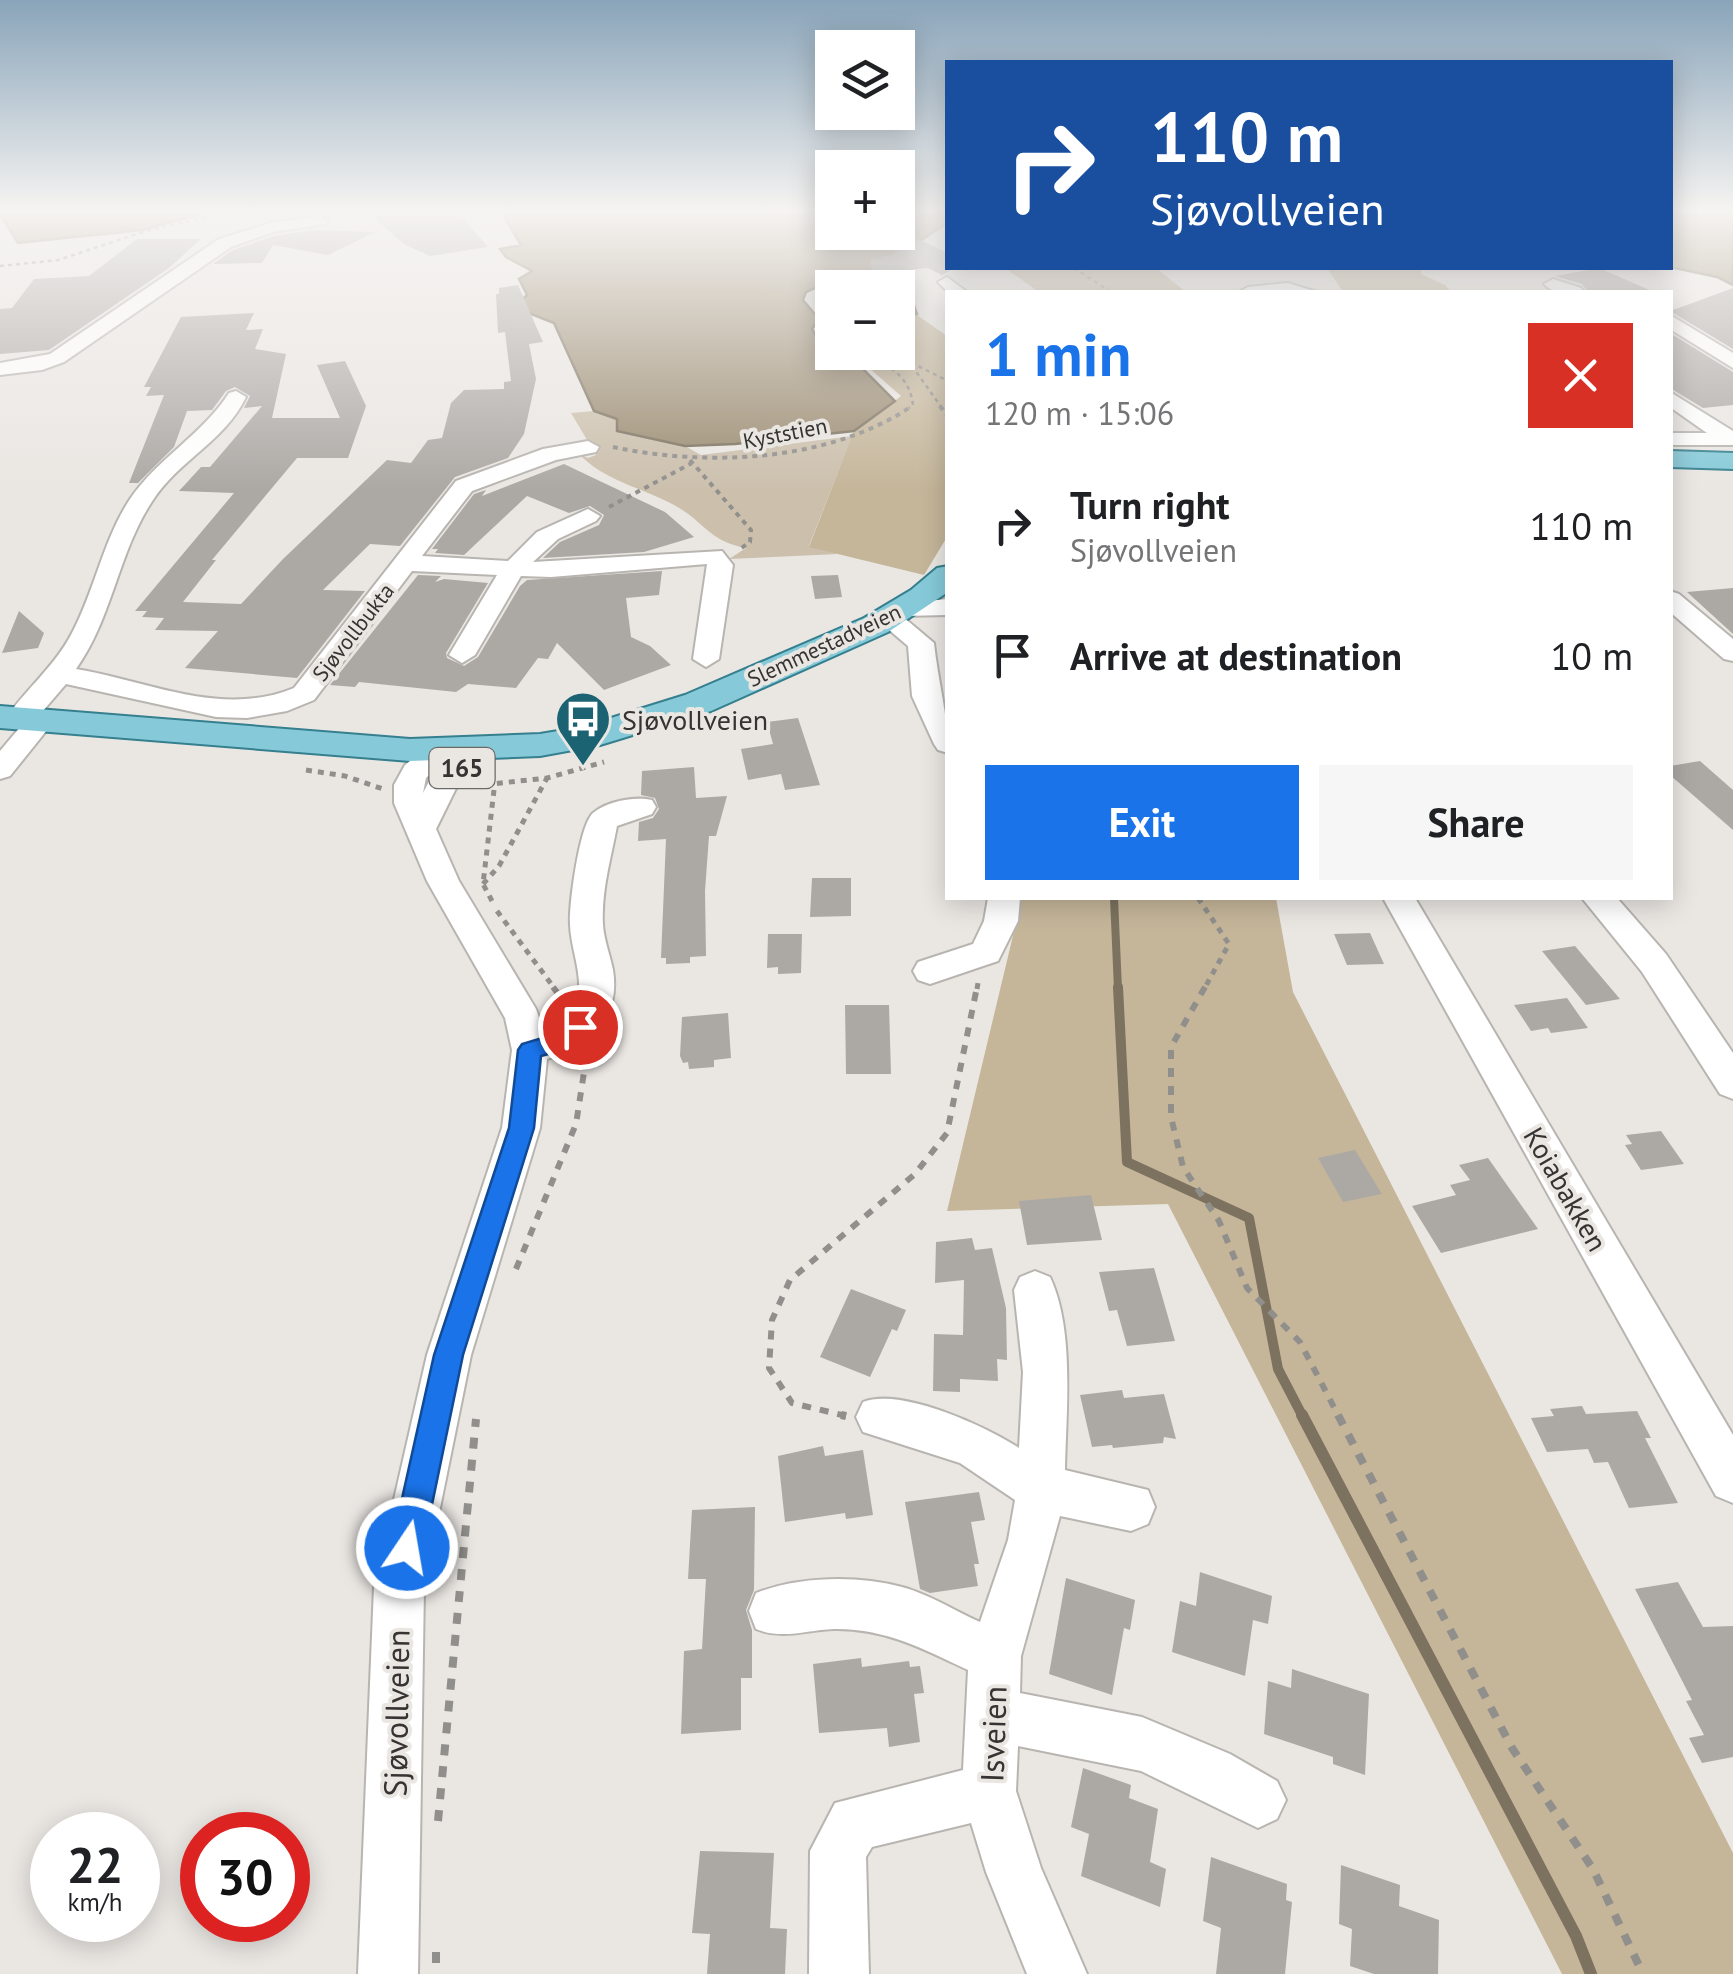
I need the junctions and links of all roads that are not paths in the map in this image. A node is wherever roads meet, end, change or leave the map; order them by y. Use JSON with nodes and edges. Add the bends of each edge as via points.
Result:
{"nodes":[{"id":1,"x":134,"y":305,"type":"edge"},
{"id":2,"x":1673,"y":323,"type":"edge"},
{"id":3,"x":1706,"y":345,"type":"junction"},
{"id":4,"x":1673,"y":348,"type":"edge"},
{"id":5,"x":1733,"y":362,"type":"edge"},
{"id":6,"x":0,"y":369,"type":"edge"},
{"id":7,"x":236,"y":397,"type":"dead end"},
{"id":8,"x":1673,"y":401,"type":"edge"},
{"id":9,"x":1673,"y":440,"type":"edge"},
{"id":10,"x":588,"y":447,"type":"road end"},
{"id":11,"x":1731,"y":454,"type":"edge"},
{"id":12,"x":1673,"y":459,"type":"edge"},
{"id":13,"x":588,"y":516,"type":"road end"},
{"id":14,"x":740,"y":549,"type":"road end"},
{"id":15,"x":713,"y":556,"type":"junction"},
{"id":16,"x":407,"y":563,"type":"junction"},
{"id":17,"x":515,"y":570,"type":"junction"},
{"id":18,"x":945,"y":577,"type":"edge"},
{"id":19,"x":1673,"y":602,"type":"edge"},
{"id":20,"x":945,"y":607,"type":"edge"},
{"id":21,"x":896,"y":614,"type":"junction"},
{"id":22,"x":1733,"y":653,"type":"edge"},
{"id":23,"x":462,"y":654,"type":"dead end"},
{"id":24,"x":706,"y":660,"type":"dead end"},
{"id":25,"x":62,"y":676,"type":"junction"},
{"id":26,"x":20,"y":719,"type":"edge"},
{"id":27,"x":945,"y":737,"type":"edge"},
{"id":28,"x":436,"y":762,"type":"junction"},
{"id":29,"x":0,"y":770,"type":"edge"},
{"id":30,"x":641,"y":806,"type":"dead end"},
{"id":31,"x":1004,"y":900,"type":"edge"},
{"id":32,"x":1400,"y":900,"type":"edge"},
{"id":33,"x":1600,"y":900,"type":"edge"},
{"id":34,"x":930,"y":971,"type":"dead end"},
{"id":35,"x":530,"y":1050,"type":"junction"},
{"id":36,"x":1733,"y":1084,"type":"edge"},
{"id":37,"x":1035,"y":1290,"type":"dead end"},
{"id":38,"x":879,"y":1417,"type":"road end"},
{"id":39,"x":1733,"y":1480,"type":"edge"},
{"id":40,"x":1041,"y":1489,"type":"junction"},
{"id":41,"x":1130,"y":1507,"type":"dead end"},
{"id":42,"x":774,"y":1611,"type":"dead end"},
{"id":43,"x":995,"y":1656,"type":"junction"},
{"id":44,"x":995,"y":1715,"type":"junction"},
{"id":45,"x":989,"y":1791,"type":"junction"},
{"id":46,"x":1258,"y":1800,"type":"dead end"},
{"id":47,"x":388,"y":1974,"type":"edge"},
{"id":48,"x":839,"y":1974,"type":"edge"},
{"id":49,"x":1057,"y":1974,"type":"edge"}],
"edges":[{"from":1,"to":6,"type":"street","via":[[56,358]]},
{"from":2,"to":3,"type":"street"},
{"from":3,"to":4,"type":"street"},
{"from":3,"to":5,"type":"street"},
{"from":7,"to":25,"type":"street","via":[[228,417],[171,464],[136,507]]},
{"from":8,"to":11,"type":"street"},
{"from":9,"to":11,"type":"street"},
{"from":10,"to":16,"type":"street","name":"Sjøvollbukta","via":[[470,482]]},
{"from":11,"to":12,"type":"main road"},
{"from":13,"to":17,"type":"street","via":[[542,539]]},
{"from":14,"to":15,"type":"street","name":"Sjøvollbukta"},
{"from":15,"to":17,"type":"street","name":"Sjøvollbukta"},
{"from":15,"to":24,"type":"street","via":[[721,564]]},
{"from":16,"to":17,"type":"street","name":"Sjøvollbukta"},
{"from":16,"to":25,"type":"street","name":"Sjøvollbukta","via":[[304,694],[282,706],[163,699]]},
{"from":17,"to":23,"type":"street"},
{"from":18,"to":21,"type":"main road","name":"Slemmestadveien","number":"165"},
{"from":19,"to":22,"type":"street"},
{"from":20,"to":21,"type":"street"},
{"from":21,"to":27,"type":"street","via":[[921,643],[926,696]]},
{"from":21,"to":28,"type":"main road","name":"Slemmestadveien","number":"165","via":[[584,753],[511,766]]},
{"from":25,"to":26,"type":"street"},
{"from":26,"to":28,"type":"main road","name":"Slemmestadveien","number":"165"},
{"from":26,"to":29,"type":"street"},
{"from":28,"to":35,"type":"street","name":"Sjøvollveien","via":[[422,826],[443,881],[524,1018]]},
{"from":30,"to":35,"type":"street","via":[[603,822],[587,897],[594,1008],[567,1040]]},
{"from":31,"to":34,"type":"street","via":[[986,952]]},
{"from":32,"to":39,"type":"street","name":"Koiabakken"},
{"from":33,"to":36,"type":"street","via":[[1670,986]]},
{"from":35,"to":47,"type":"street","name":"Sjøvollveien","via":[[522,1128],[448,1355],[399,1587]]},
{"from":37,"to":40,"type":"street","name":"Isveien","via":[[1045,1372]]},
{"from":38,"to":40,"type":"street","via":[[972,1444]]},
{"from":40,"to":41,"type":"street"},
{"from":40,"to":43,"type":"street","name":"Isveien"},
{"from":42,"to":43,"type":"street","via":[[835,1604],[902,1612]]},
{"from":43,"to":44,"type":"street","name":"Isveien"},
{"from":44,"to":45,"type":"street","name":"Isveien"},
{"from":44,"to":46,"type":"street","via":[[1142,1744]]},
{"from":45,"to":48,"type":"street","via":[[855,1823],[838,1852]]},
{"from":45,"to":49,"type":"street","name":"Isveien"}]}
